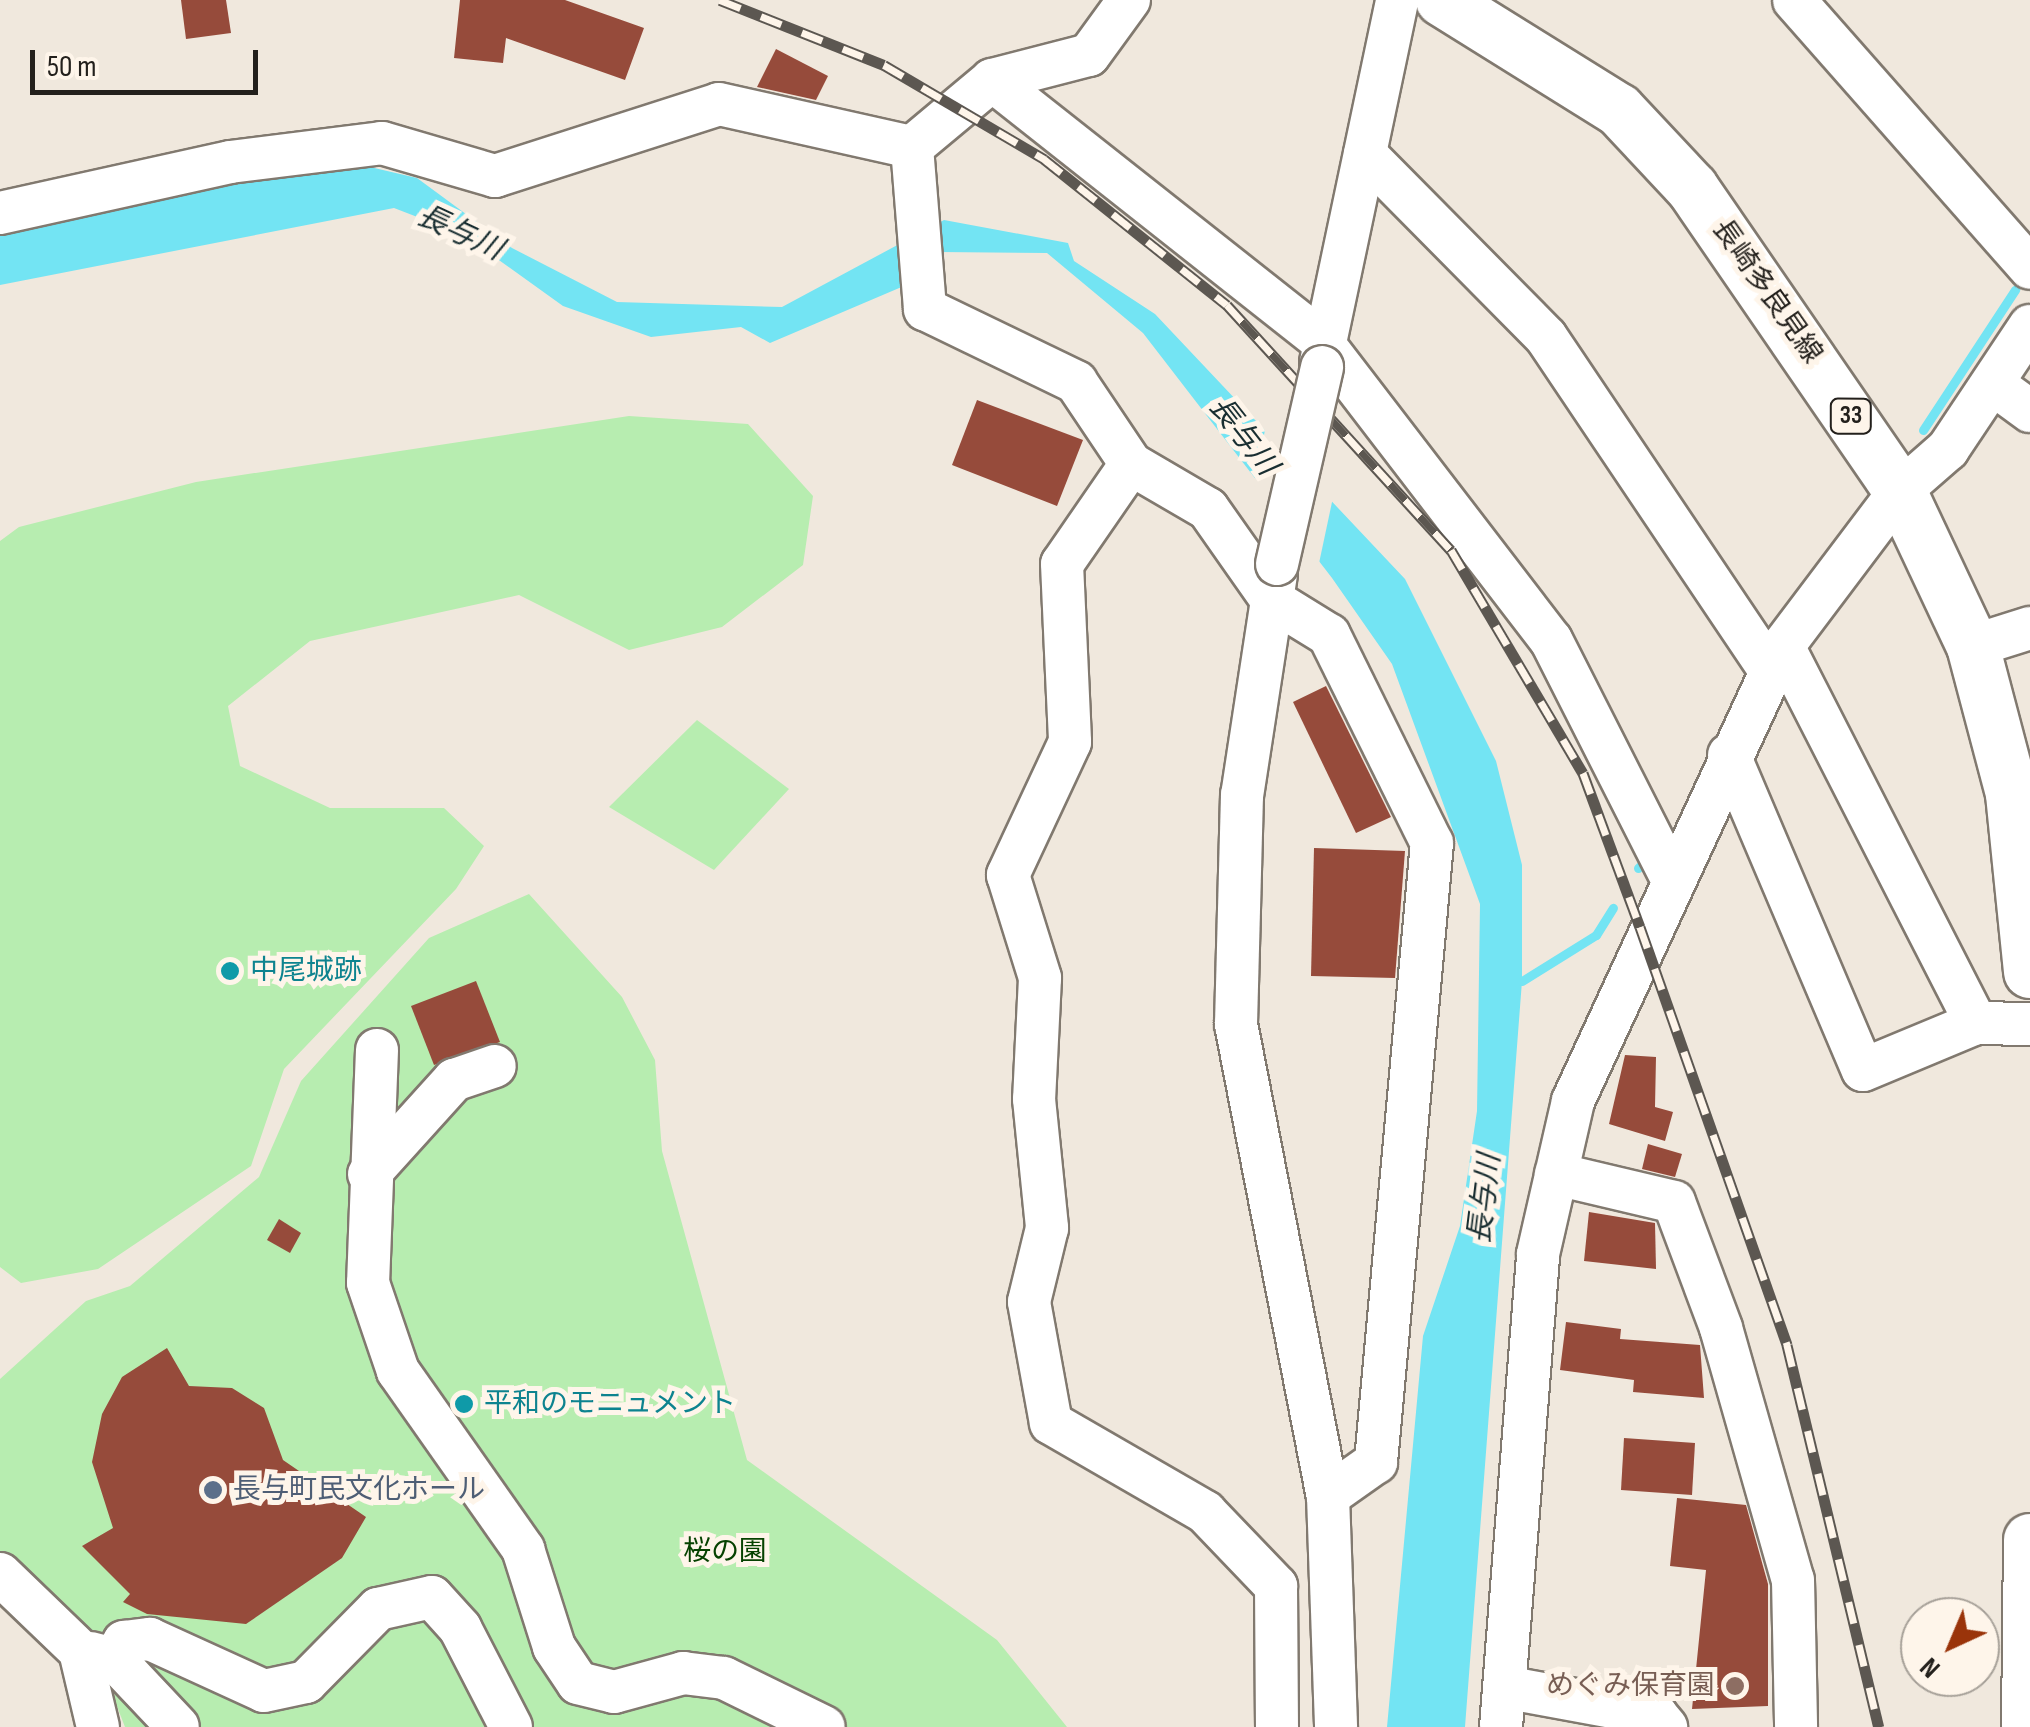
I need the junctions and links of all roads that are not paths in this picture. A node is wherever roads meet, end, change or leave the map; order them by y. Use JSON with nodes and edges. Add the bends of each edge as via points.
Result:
{"nodes":[{"id":1,"x":1129,"y":0,"type":"edge"},
{"id":2,"x":1397,"y":0,"type":"edge"},
{"id":3,"x":1442,"y":0,"type":"edge"},
{"id":4,"x":1794,"y":0,"type":"edge"},
{"id":5,"x":992,"y":80,"type":"junction"},
{"id":6,"x":912,"y":147,"type":"junction"},
{"id":7,"x":1365,"y":154,"type":"junction"},
{"id":8,"x":0,"y":213,"type":"edge"},
{"id":9,"x":2030,"y":268,"type":"edge"},
{"id":10,"x":2030,"y":326,"type":"edge"},
{"id":11,"x":1320,"y":352,"type":"junction"},
{"id":12,"x":1993,"y":384,"type":"junction"},
{"id":13,"x":2030,"y":411,"type":"edge"},
{"id":14,"x":1131,"y":464,"type":"junction"},
{"id":15,"x":1900,"y":491,"type":"junction"},
{"id":16,"x":1275,"y":582,"type":"junction"},
{"id":17,"x":2030,"y":628,"type":"edge"},
{"id":18,"x":1973,"y":646,"type":"junction"},
{"id":19,"x":1777,"y":659,"type":"junction"},
{"id":20,"x":1729,"y":755,"type":"junction"},
{"id":21,"x":1673,"y":880,"type":"junction"},
{"id":22,"x":2030,"y":972,"type":"edge"},
{"id":23,"x":1976,"y":1023,"type":"junction"},
{"id":24,"x":2030,"y":1024,"type":"edge"},
{"id":25,"x":377,"y":1050,"type":"dead end"},
{"id":26,"x":495,"y":1066,"type":"dead end"},
{"id":27,"x":368,"y":1174,"type":"junction"},
{"id":28,"x":1556,"y":1174,"type":"junction"},
{"id":29,"x":1328,"y":1496,"type":"junction"},
{"id":30,"x":2030,"y":1540,"type":"edge"},
{"id":31,"x":0,"y":1574,"type":"edge"},
{"id":32,"x":2030,"y":1648,"type":"edge"},
{"id":33,"x":97,"y":1655,"type":"junction"},
{"id":34,"x":1502,"y":1707,"type":"edge"},
{"id":35,"x":98,"y":1727,"type":"edge"},
{"id":36,"x":178,"y":1727,"type":"edge"},
{"id":37,"x":512,"y":1727,"type":"edge"},
{"id":38,"x":824,"y":1727,"type":"edge"},
{"id":39,"x":1277,"y":1727,"type":"edge"},
{"id":40,"x":1336,"y":1727,"type":"edge"},
{"id":41,"x":1666,"y":1727,"type":"edge"},
{"id":42,"x":1796,"y":1727,"type":"edge"},
{"id":43,"x":2028,"y":1727,"type":"edge"}],
"edges":[{"from":1,"to":5,"type":"street","via":[[1089,55]]},
{"from":2,"to":7,"type":"street"},
{"from":3,"to":15,"type":"main road","name":"長崎多良見線","number":"33","via":[[1549,61],[1655,149],[1770,291]]},
{"from":4,"to":9,"type":"street"},
{"from":5,"to":6,"type":"street"},
{"from":5,"to":11,"type":"street"},
{"from":6,"to":8,"type":"street","via":[[718,104],[495,176],[382,143],[230,162]]},
{"from":6,"to":14,"type":"street","via":[[926,309],[1076,382]]},
{"from":7,"to":11,"type":"street"},
{"from":7,"to":19,"type":"street","via":[[1546,337]]},
{"from":10,"to":12,"type":"street"},
{"from":11,"to":16,"type":"street","bridge":true},
{"from":11,"to":21,"type":"street","via":[[1551,640]]},
{"from":12,"to":13,"type":"street"},
{"from":12,"to":15,"type":"street","via":[[1948,449]]},
{"from":14,"to":16,"type":"street","via":[[1208,510]]},
{"from":14,"to":39,"type":"street","via":[[1062,564],[1070,742],[1008,875],[1040,978],[1034,1099],[1047,1228],[1029,1302],[1051,1422],[1205,1512],[1276,1586]]},
{"from":15,"to":18,"type":"main road","name":"長崎多良見線","number":"33"},
{"from":15,"to":19,"type":"street"},
{"from":16,"to":29,"type":"street","via":[[1242,795],[1236,1024]]},
{"from":16,"to":29,"type":"street","via":[[1329,635],[1432,843],[1376,1462]]},
{"from":17,"to":18,"type":"street"},
{"from":18,"to":22,"type":"main road","name":"長崎多良見線","number":"33","via":[[2012,794]]},
{"from":19,"to":20,"type":"street"},
{"from":19,"to":23,"type":"street"},
{"from":20,"to":21,"type":"street"},
{"from":20,"to":23,"type":"street","via":[[1862,1070]]},
{"from":21,"to":28,"type":"street","via":[[1573,1101]]},
{"from":23,"to":24,"type":"street"},
{"from":25,"to":27,"type":"street"},
{"from":26,"to":27,"type":"street","via":[[454,1080]]},
{"from":27,"to":38,"type":"street","via":[[368,1284],[398,1371],[523,1548],[554,1647],[578,1683],[614,1692],[683,1673],[724,1678]]},
{"from":28,"to":34,"type":"street","via":[[1538,1254]]},
{"from":28,"to":42,"type":"street","via":[[1674,1202],[1793,1580]]},
{"from":29,"to":40,"type":"street"},
{"from":30,"to":32,"type":"main road"},
{"from":31,"to":33,"type":"street"},
{"from":32,"to":43,"type":"main road"},
{"from":33,"to":35,"type":"street"},
{"from":33,"to":36,"type":"street"},
{"from":33,"to":37,"type":"street","via":[[150,1639],[264,1690],[306,1682],[378,1609],[432,1598],[460,1628]]},
{"from":34,"to":41,"type":"street","via":[[1656,1715]]}]}
